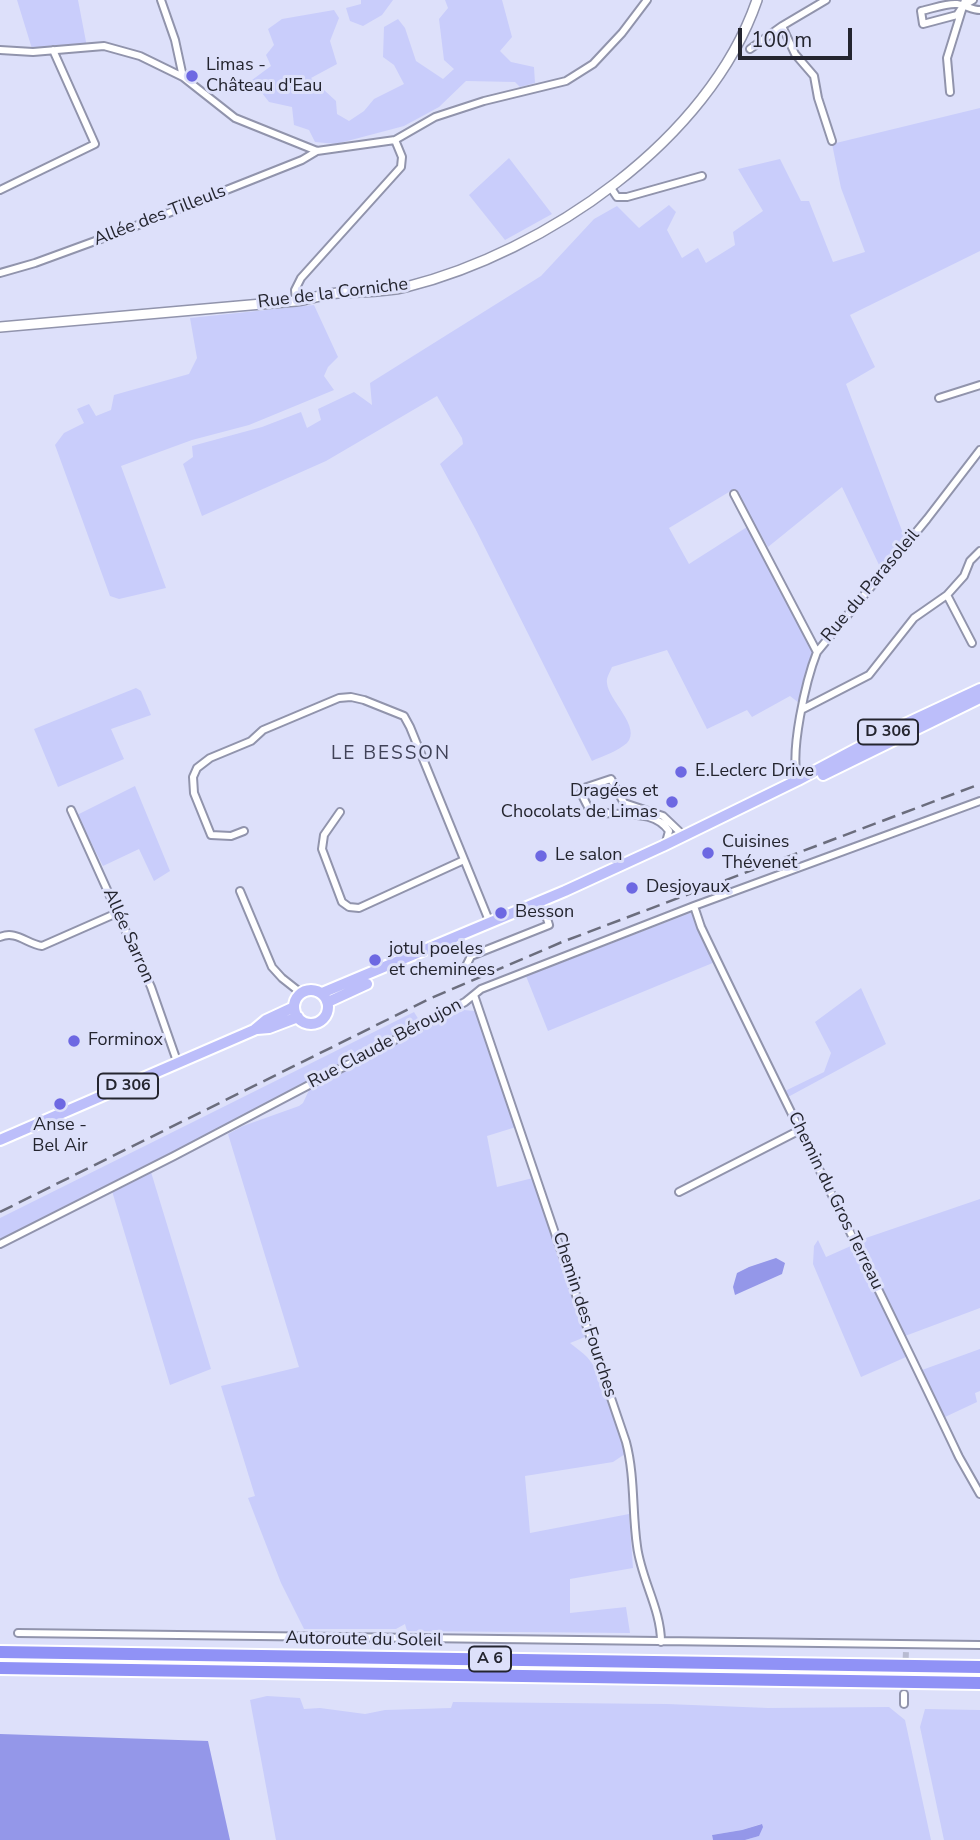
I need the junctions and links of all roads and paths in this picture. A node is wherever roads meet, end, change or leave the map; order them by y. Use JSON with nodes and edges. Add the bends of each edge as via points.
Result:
{"nodes":[{"id":1,"x":161,"y":0,"type":"edge"},
{"id":2,"x":647,"y":0,"type":"edge"},
{"id":3,"x":757,"y":0,"type":"edge"},
{"id":4,"x":826,"y":0,"type":"edge"},
{"id":5,"x":973,"y":0,"type":"edge"},
{"id":6,"x":964,"y":3,"type":"edge"},
{"id":7,"x":980,"y":10,"type":"edge"},
{"id":8,"x":782,"y":26,"type":"junction"},
{"id":9,"x":750,"y":49,"type":"dead end"},
{"id":10,"x":0,"y":50,"type":"edge"},
{"id":11,"x":53,"y":50,"type":"junction"},
{"id":12,"x":183,"y":78,"type":"junction"},
{"id":13,"x":950,"y":92,"type":"dead end"},
{"id":14,"x":395,"y":140,"type":"junction"},
{"id":15,"x":832,"y":141,"type":"dead end"},
{"id":16,"x":317,"y":151,"type":"junction"},
{"id":17,"x":702,"y":176,"type":"dead end"},
{"id":18,"x":611,"y":188,"type":"junction"},
{"id":19,"x":0,"y":190,"type":"edge"},
{"id":20,"x":0,"y":273,"type":"edge"},
{"id":21,"x":296,"y":301,"type":"junction"},
{"id":22,"x":0,"y":327,"type":"edge"},
{"id":23,"x":980,"y":385,"type":"edge"},
{"id":24,"x":939,"y":398,"type":"dead end"},
{"id":25,"x":980,"y":450,"type":"edge"},
{"id":26,"x":734,"y":494,"type":"dead end"},
{"id":27,"x":980,"y":551,"type":"edge"},
{"id":28,"x":947,"y":595,"type":"junction"},
{"id":29,"x":972,"y":643,"type":"dead end"},
{"id":30,"x":817,"y":652,"type":"junction"},
{"id":31,"x":980,"y":689,"type":"edge"},
{"id":32,"x":980,"y":698,"type":"edge"},
{"id":33,"x":803,"y":709,"type":"junction"},
{"id":34,"x":798,"y":780,"type":"junction"},
{"id":35,"x":980,"y":801,"type":"edge"},
{"id":36,"x":71,"y":810,"type":"dead end"},
{"id":37,"x":340,"y":812,"type":"dead end"},
{"id":38,"x":244,"y":831,"type":"dead end"},
{"id":39,"x":684,"y":836,"type":"junction"},
{"id":40,"x":663,"y":846,"type":"junction"},
{"id":41,"x":464,"y":860,"type":"junction"},
{"id":42,"x":240,"y":891,"type":"dead end"},
{"id":43,"x":543,"y":906,"type":"junction"},
{"id":44,"x":694,"y":906,"type":"junction"},
{"id":45,"x":117,"y":913,"type":"junction"},
{"id":46,"x":490,"y":923,"type":"junction"},
{"id":47,"x":0,"y":937,"type":"edge"},
{"id":48,"x":465,"y":968,"type":"dead end"},
{"id":49,"x":301,"y":993,"type":"junction"},
{"id":50,"x":474,"y":995,"type":"junction"},
{"id":51,"x":325,"y":998,"type":"junction"},
{"id":52,"x":296,"y":1012,"type":"junction"},
{"id":53,"x":178,"y":1064,"type":"junction"},
{"id":54,"x":800,"y":1130,"type":"junction"},
{"id":55,"x":0,"y":1140,"type":"edge"},
{"id":56,"x":679,"y":1192,"type":"dead end"},
{"id":57,"x":0,"y":1244,"type":"edge"},
{"id":58,"x":980,"y":1494,"type":"edge"},
{"id":59,"x":19,"y":1633,"type":"dead end"},
{"id":60,"x":661,"y":1638,"type":"junction"},
{"id":61,"x":980,"y":1644,"type":"edge"},
{"id":62,"x":0,"y":1652,"type":"edge"},
{"id":63,"x":980,"y":1667,"type":"edge"},
{"id":64,"x":0,"y":1668,"type":"edge"},
{"id":65,"x":980,"y":1683,"type":"edge"},
{"id":66,"x":904,"y":1695,"type":"tunnel mouth"},
{"id":67,"x":904,"y":1704,"type":"dead end"}],
"edges":[{"from":1,"to":12,"type":"street"},
{"from":2,"to":14,"type":"street","via":[[593,64],[566,81],[435,117]]},
{"from":3,"to":18,"type":"main road","name":"Rue de la Corniche","via":[[738,47],[699,104]]},
{"from":4,"to":8,"type":"street"},
{"from":5,"to":6,"type":"street"},
{"from":6,"to":6,"type":"street","via":[[921,11],[923,23],[957,15]]},
{"from":6,"to":7,"type":"street"},
{"from":6,"to":13,"type":"street","via":[[947,58]]},
{"from":8,"to":9,"type":"street"},
{"from":8,"to":15,"type":"street","via":[[795,54],[814,76]]},
{"from":10,"to":11,"type":"street"},
{"from":11,"to":12,"type":"street","via":[[104,46],[141,56]]},
{"from":11,"to":19,"type":"street","via":[[95,144]]},
{"from":12,"to":16,"type":"street","via":[[235,118]]},
{"from":14,"to":16,"type":"street"},
{"from":14,"to":21,"type":"street","via":[[401,167],[301,278]]},
{"from":16,"to":20,"type":"street","name":"Allée des Tilleuls","via":[[128,229]]},
{"from":17,"to":18,"type":"street","via":[[627,197],[617,197]]},
{"from":18,"to":21,"type":"main road","name":"Rue de la Corniche","via":[[528,240],[436,278],[376,292]]},
{"from":21,"to":22,"type":"main road","name":"Rue de la Corniche"},
{"from":23,"to":24,"type":"street"},
{"from":25,"to":30,"type":"street","name":"Rue du Parasoleil"},
{"from":26,"to":30,"type":"street"},
{"from":27,"to":28,"type":"street"},
{"from":28,"to":29,"type":"street"},
{"from":28,"to":33,"type":"street","via":[[914,618],[869,676]]},
{"from":30,"to":33,"type":"street","name":"Rue du Parasoleil"},
{"from":31,"to":34,"type":"main road","number":"D 306"},
{"from":32,"to":43,"type":"main road","number":"D 306"},
{"from":33,"to":34,"type":"street","name":"Rue du Parasoleil","via":[[794,767]]},
{"from":34,"to":39,"type":"main road","number":"D 306"},
{"from":35,"to":44,"type":"street","name":"Rue Claude Béroujon"},
{"from":36,"to":45,"type":"street","name":"Allée Sarron"},
{"from":37,"to":41,"type":"street","via":[[324,835],[322,849],[342,902],[349,907],[359,908]]},
{"from":38,"to":41,"type":"street","via":[[211,835],[194,793],[197,768],[251,741],[263,730],[351,697],[404,716]]},
{"from":39,"to":40,"type":"main road","number":"D 306"},
{"from":39,"to":40,"type":"street","via":[[663,816],[624,803],[611,779],[584,788],[589,810],[636,814],[665,826],[669,831]]},
{"from":40,"to":46,"type":"main road","number":"D 306"},
{"from":41,"to":46,"type":"street"},
{"from":42,"to":49,"type":"street","via":[[272,967]]},
{"from":43,"to":48,"type":"street","via":[[549,925],[471,956]]},
{"from":43,"to":51,"type":"main road","number":"D 306"},
{"from":44,"to":50,"type":"street","name":"Rue Claude Béroujon"},
{"from":44,"to":54,"type":"street","name":"Chemin du Gros Terreau"},
{"from":45,"to":47,"type":"street","via":[[42,946],[7,934]]},
{"from":45,"to":53,"type":"street","name":"Allée Sarron","via":[[151,987]]},
{"from":46,"to":51,"type":"main road","number":"D 306"},
{"from":49,"to":51,"type":"main road","via":[[312,989]]},
{"from":49,"to":52,"type":"main road"},
{"from":50,"to":57,"type":"street","name":"Rue Claude Béroujon"},
{"from":50,"to":60,"type":"street","name":"Chemin des Fourches","via":[[626,1442],[637,1546]]},
{"from":51,"to":52,"type":"main road","via":[[327,1013],[319,1022],[308,1023]]},
{"from":52,"to":53,"type":"main road","number":"D 306","via":[[270,1028],[254,1030]]},
{"from":53,"to":55,"type":"main road","number":"D 306"},
{"from":54,"to":56,"type":"street"},
{"from":54,"to":58,"type":"street","name":"Chemin du Gros Terreau"},
{"from":59,"to":60,"type":"street"},
{"from":60,"to":61,"type":"street","via":[[906,1647]]},
{"from":62,"to":63,"type":"highway","name":"Autoroute du Soleil","number":"A 6"},
{"from":64,"to":65,"type":"highway","name":"Autoroute du Soleil","number":"A 6"},
{"from":66,"to":67,"type":"street"}]}
